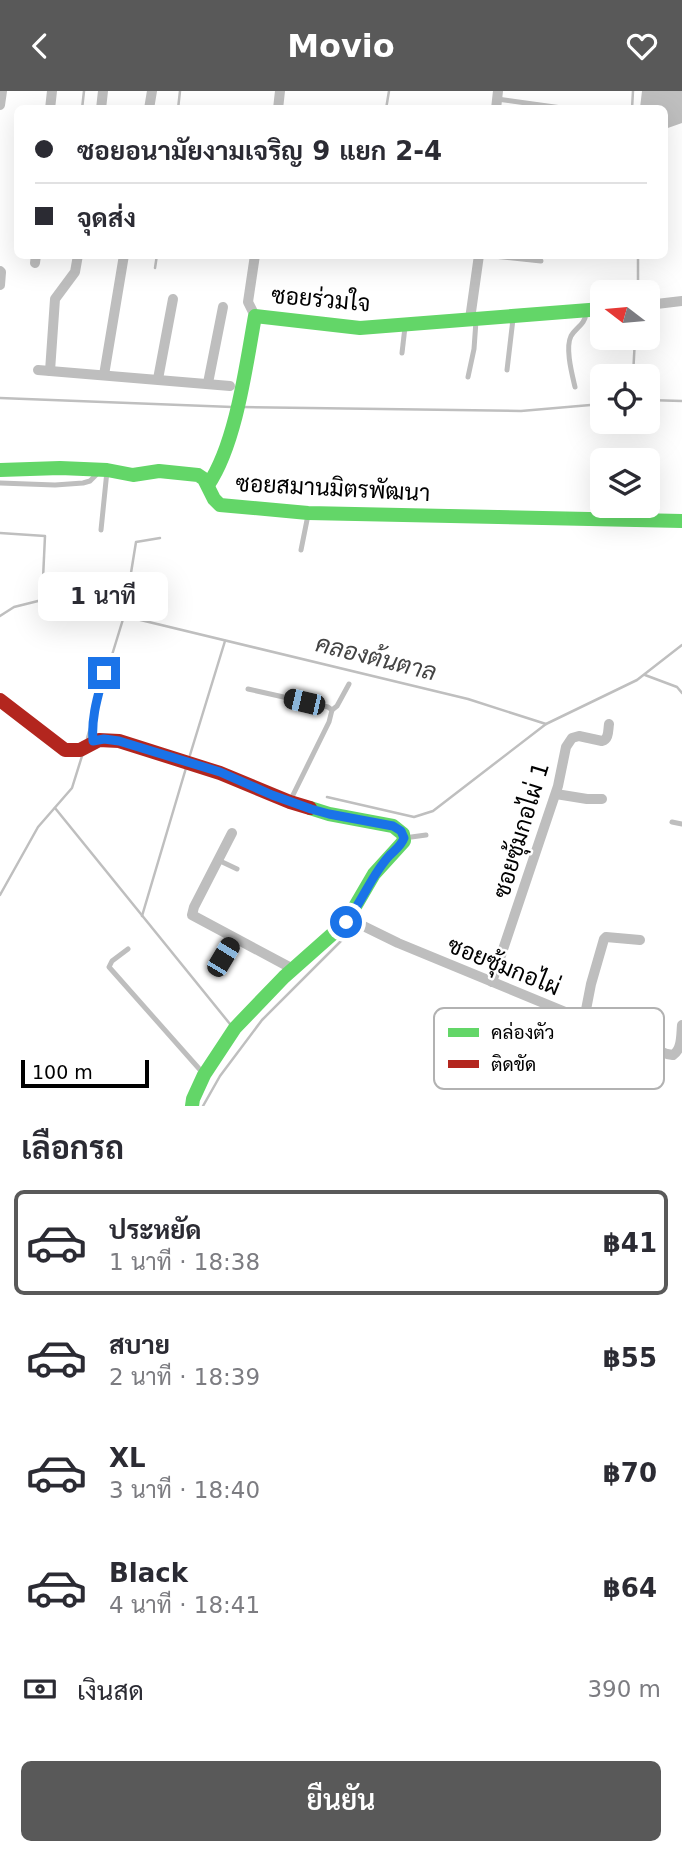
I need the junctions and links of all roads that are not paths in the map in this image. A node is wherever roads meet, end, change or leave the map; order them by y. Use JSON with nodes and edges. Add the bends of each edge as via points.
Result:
{"nodes":[{"id":1,"x":2,"y":91,"type":"edge"},
{"id":2,"x":497,"y":100,"type":"edge"},
{"id":3,"x":537,"y":105,"type":"edge"},
{"id":4,"x":0,"y":106,"type":"edge"},
{"id":5,"x":77,"y":259,"type":"edge"},
{"id":6,"x":123,"y":259,"type":"edge"},
{"id":7,"x":254,"y":259,"type":"edge"},
{"id":8,"x":481,"y":259,"type":"edge"},
{"id":9,"x":521,"y":259,"type":"edge"},
{"id":10,"x":541,"y":261,"type":"dead end"},
{"id":11,"x":0,"y":271,"type":"edge"},
{"id":12,"x":0,"y":285,"type":"edge"},
{"id":13,"x":173,"y":299,"type":"dead end"},
{"id":14,"x":682,"y":301,"type":"edge"},
{"id":15,"x":660,"y":304,"type":"edge"},
{"id":16,"x":223,"y":307,"type":"dead end"},
{"id":17,"x":586,"y":310,"type":"junction"},
{"id":18,"x":590,"y":310,"type":"edge"},
{"id":19,"x":256,"y":316,"type":"junction"},
{"id":20,"x":514,"y":316,"type":"junction"},
{"id":21,"x":473,"y":318,"type":"junction"},
{"id":22,"x":405,"y":324,"type":"junction"},
{"id":23,"x":402,"y":353,"type":"dead end"},
{"id":24,"x":38,"y":370,"type":"dead end"},
{"id":25,"x":507,"y":370,"type":"dead end"},
{"id":26,"x":50,"y":371,"type":"junction"},
{"id":27,"x":104,"y":375,"type":"junction"},
{"id":28,"x":468,"y":377,"type":"dead end"},
{"id":29,"x":158,"y":379,"type":"junction"},
{"id":30,"x":208,"y":383,"type":"junction"},
{"id":31,"x":235,"y":387,"type":"junction"},
{"id":32,"x":575,"y":387,"type":"dead end"},
{"id":33,"x":60,"y":468,"type":"junction"},
{"id":34,"x":104,"y":470,"type":"junction"},
{"id":35,"x":10,"y":475,"type":"edge"},
{"id":36,"x":0,"y":483,"type":"edge"},
{"id":37,"x":55,"y":485,"type":"junction"},
{"id":38,"x":208,"y":485,"type":"junction"},
{"id":39,"x":308,"y":513,"type":"junction"},
{"id":40,"x":682,"y":521,"type":"edge"},
{"id":41,"x":102,"y":530,"type":"dead end"},
{"id":42,"x":301,"y":550,"type":"dead end"},
{"id":43,"x":104,"y":673,"type":"dead end"},
{"id":44,"x":349,"y":684,"type":"dead end"},
{"id":45,"x":248,"y":689,"type":"dead end"},
{"id":46,"x":0,"y":700,"type":"edge"},
{"id":47,"x":331,"y":710,"type":"junction"},
{"id":48,"x":609,"y":724,"type":"dead end"},
{"id":49,"x":93,"y":741,"type":"junction"},
{"id":50,"x":556,"y":794,"type":"junction"},
{"id":51,"x":602,"y":799,"type":"dead end"},
{"id":52,"x":290,"y":802,"type":"junction"},
{"id":53,"x":673,"y":823,"type":"dead end"},
{"id":54,"x":682,"y":824,"type":"edge"},
{"id":55,"x":232,"y":834,"type":"dead end"},
{"id":56,"x":426,"y":835,"type":"dead end"},
{"id":57,"x":404,"y":838,"type":"junction"},
{"id":58,"x":218,"y":860,"type":"junction"},
{"id":59,"x":237,"y":869,"type":"dead end"},
{"id":60,"x":349,"y":919,"type":"junction"},
{"id":61,"x":234,"y":939,"type":"junction"},
{"id":62,"x":640,"y":940,"type":"dead end"},
{"id":63,"x":128,"y":949,"type":"dead end"},
{"id":64,"x":223,"y":957,"type":"dead end"},
{"id":65,"x":293,"y":969,"type":"junction"},
{"id":66,"x":492,"y":982,"type":"junction"},
{"id":67,"x":555,"y":1008,"type":"edge"},
{"id":68,"x":587,"y":1008,"type":"edge"},
{"id":69,"x":682,"y":1025,"type":"edge"},
{"id":70,"x":682,"y":1045,"type":"edge"},
{"id":71,"x":664,"y":1053,"type":"edge"},
{"id":72,"x":204,"y":1075,"type":"junction"},
{"id":73,"x":192,"y":1106,"type":"edge"}],
"edges":[{"from":1,"to":4,"type":"street"},
{"from":2,"to":3,"type":"lane"},
{"from":5,"to":26,"type":"street","via":[[75,272],[55,299]]},
{"from":6,"to":27,"type":"street"},
{"from":7,"to":19,"type":"street","via":[[248,302]]},
{"from":8,"to":21,"type":"street"},
{"from":9,"to":10,"type":"lane"},
{"from":11,"to":12,"type":"street"},
{"from":13,"to":29,"type":"street"},
{"from":14,"to":15,"type":"street"},
{"from":16,"to":30,"type":"street"},
{"from":17,"to":18,"type":"street","name":"ซอยร่วมใจ"},
{"from":17,"to":20,"type":"street","name":"ซอยร่วมใจ"},
{"from":17,"to":32,"type":"lane","via":[[585,321],[569,343]]},
{"from":19,"to":22,"type":"street","name":"ซอยร่วมใจ","via":[[360,328]]},
{"from":19,"to":31,"type":"street","name":"ซอยร่วมใจ"},
{"from":20,"to":21,"type":"street","name":"ซอยร่วมใจ"},
{"from":20,"to":25,"type":"lane"},
{"from":21,"to":22,"type":"street","name":"ซอยร่วมใจ"},
{"from":21,"to":28,"type":"lane","via":[[474,349]]},
{"from":22,"to":23,"type":"lane"},
{"from":24,"to":26,"type":"street"},
{"from":26,"to":27,"type":"street"},
{"from":27,"to":29,"type":"street"},
{"from":29,"to":30,"type":"street"},
{"from":30,"to":31,"type":"street"},
{"from":31,"to":38,"type":"street","name":"ซอยร่วมใจ","via":[[232,425],[220,467]]},
{"from":33,"to":34,"type":"street","name":"ซอยสมานมิตรพัฒนา"},
{"from":33,"to":35,"type":"street","name":"ซอยสมานมิตรพัฒนา"},
{"from":33,"to":37,"type":"lane"},
{"from":34,"to":37,"type":"lane","via":[[90,481]]},
{"from":34,"to":38,"type":"street","name":"ซอยสมานมิตรพัฒนา","via":[[198,475]]},
{"from":34,"to":41,"type":"lane"},
{"from":35,"to":36,"type":"lane"},
{"from":35,"to":37,"type":"lane"},
{"from":38,"to":39,"type":"street","name":"ซอยสมานมิตรพัฒนา","via":[[220,505]]},
{"from":39,"to":40,"type":"street","name":"ซอยสมานมิตรพัฒนา"},
{"from":39,"to":42,"type":"lane"},
{"from":43,"to":49,"type":"lane","via":[[94,712]]},
{"from":44,"to":47,"type":"lane"},
{"from":45,"to":47,"type":"lane"},
{"from":46,"to":49,"type":"street","via":[[65,750],[80,750]]},
{"from":47,"to":52,"type":"lane"},
{"from":48,"to":50,"type":"street","name":"ซอยซุ้มกอไผ่ 1","via":[[604,740],[579,736],[568,742]]},
{"from":49,"to":52,"type":"street","via":[[119,741],[157,752]]},
{"from":50,"to":51,"type":"street"},
{"from":50,"to":66,"type":"street","name":"ซอยซุ้มกอไผ่ 1"},
{"from":52,"to":57,"type":"street","via":[[393,826]]},
{"from":53,"to":54,"type":"lane"},
{"from":55,"to":58,"type":"street"},
{"from":56,"to":57,"type":"lane"},
{"from":57,"to":60,"type":"street","via":[[374,874]]},
{"from":58,"to":59,"type":"lane"},
{"from":58,"to":61,"type":"street","via":[[192,915]]},
{"from":60,"to":65,"type":"street"},
{"from":60,"to":66,"type":"street","name":"ซอยซุ้มกอไผ่"},
{"from":61,"to":64,"type":"lane"},
{"from":61,"to":65,"type":"street"},
{"from":62,"to":68,"type":"street","via":[[604,939]]},
{"from":63,"to":72,"type":"lane","via":[[109,967]]},
{"from":65,"to":72,"type":"street","via":[[235,1028]]},
{"from":66,"to":67,"type":"street","name":"ซอยซุ้มกอไผ่"},
{"from":69,"to":70,"type":"street"},
{"from":70,"to":71,"type":"street","name":"ซอยซุ้มกอไผ่","via":[[676,1054]]},
{"from":72,"to":73,"type":"street"}]}
